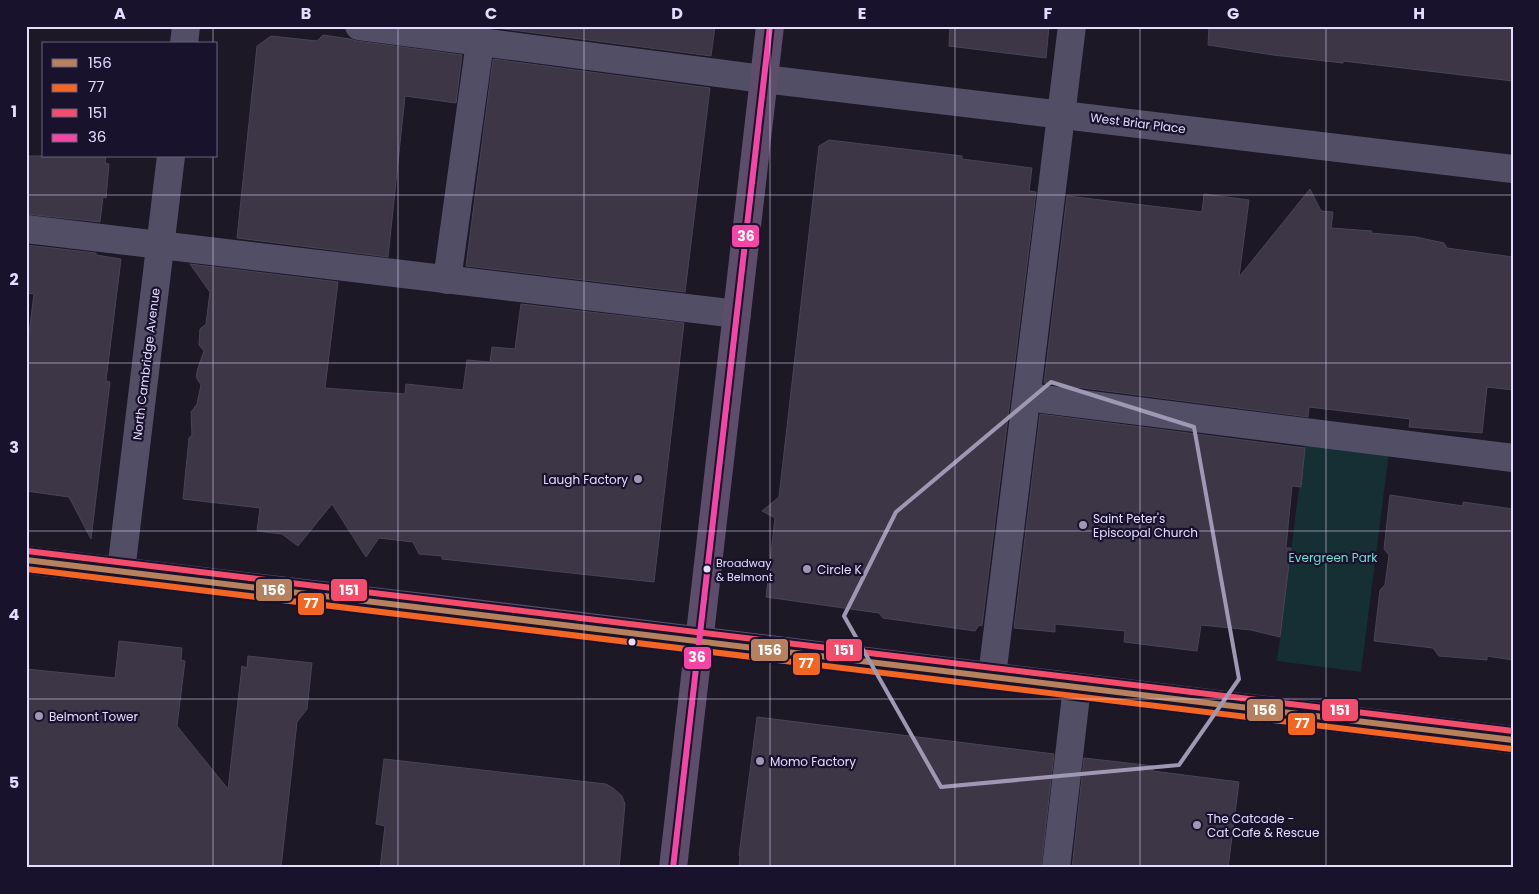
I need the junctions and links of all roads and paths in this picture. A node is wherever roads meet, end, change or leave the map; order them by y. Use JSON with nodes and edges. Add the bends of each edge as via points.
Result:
{"nodes":[{"id":1,"x":186,"y":26,"type":"edge"},
{"id":2,"x":358,"y":26,"type":"edge"},
{"id":3,"x":770,"y":26,"type":"edge"},
{"id":4,"x":1072,"y":26,"type":"edge"},
{"id":5,"x":184,"y":42,"type":"edge"},
{"id":6,"x":480,"y":42,"type":"junction"},
{"id":7,"x":764,"y":79,"type":"junction"},
{"id":8,"x":1062,"y":114,"type":"junction"},
{"id":9,"x":171,"y":158,"type":"edge"},
{"id":10,"x":1513,"y":169,"type":"edge"},
{"id":11,"x":26,"y":229,"type":"edge"},
{"id":12,"x":160,"y":246,"type":"junction"},
{"id":13,"x":447,"y":280,"type":"junction"},
{"id":14,"x":737,"y":314,"type":"junction"},
{"id":15,"x":1027,"y":397,"type":"junction"},
{"id":16,"x":1513,"y":458,"type":"edge"},
{"id":17,"x":26,"y":560,"type":"edge"},
{"id":18,"x":120,"y":571,"type":"junction"},
{"id":19,"x":699,"y":640,"type":"junction"},
{"id":20,"x":992,"y":676,"type":"junction"},
{"id":21,"x":1077,"y":687,"type":"junction"},
{"id":22,"x":1513,"y":740,"type":"edge"},
{"id":23,"x":673,"y":868,"type":"edge"},
{"id":24,"x":1056,"y":868,"type":"edge"}],
"edges":[{"from":1,"to":5,"type":"street"},
{"from":2,"to":6,"type":"street","name":"West Briar Place"},
{"from":3,"to":7,"type":"main road"},
{"from":4,"to":8,"type":"street"},
{"from":6,"to":7,"type":"street","name":"West Briar Place"},
{"from":6,"to":13,"type":"street"},
{"from":7,"to":8,"type":"street","name":"West Briar Place"},
{"from":7,"to":14,"type":"main road"},
{"from":8,"to":10,"type":"street","name":"West Briar Place"},
{"from":8,"to":15,"type":"street"},
{"from":9,"to":12,"type":"street","name":"North Cambridge Avenue"},
{"from":11,"to":12,"type":"street"},
{"from":12,"to":13,"type":"street"},
{"from":12,"to":18,"type":"street","name":"North Cambridge Avenue"},
{"from":13,"to":14,"type":"street"},
{"from":14,"to":19,"type":"main road"},
{"from":15,"to":16,"type":"street"},
{"from":15,"to":20,"type":"street"},
{"from":17,"to":18,"type":"main road"},
{"from":18,"to":19,"type":"main road"},
{"from":19,"to":20,"type":"main road"},
{"from":19,"to":23,"type":"main road"},
{"from":20,"to":21,"type":"main road"},
{"from":21,"to":22,"type":"main road"},
{"from":21,"to":24,"type":"street"}]}
